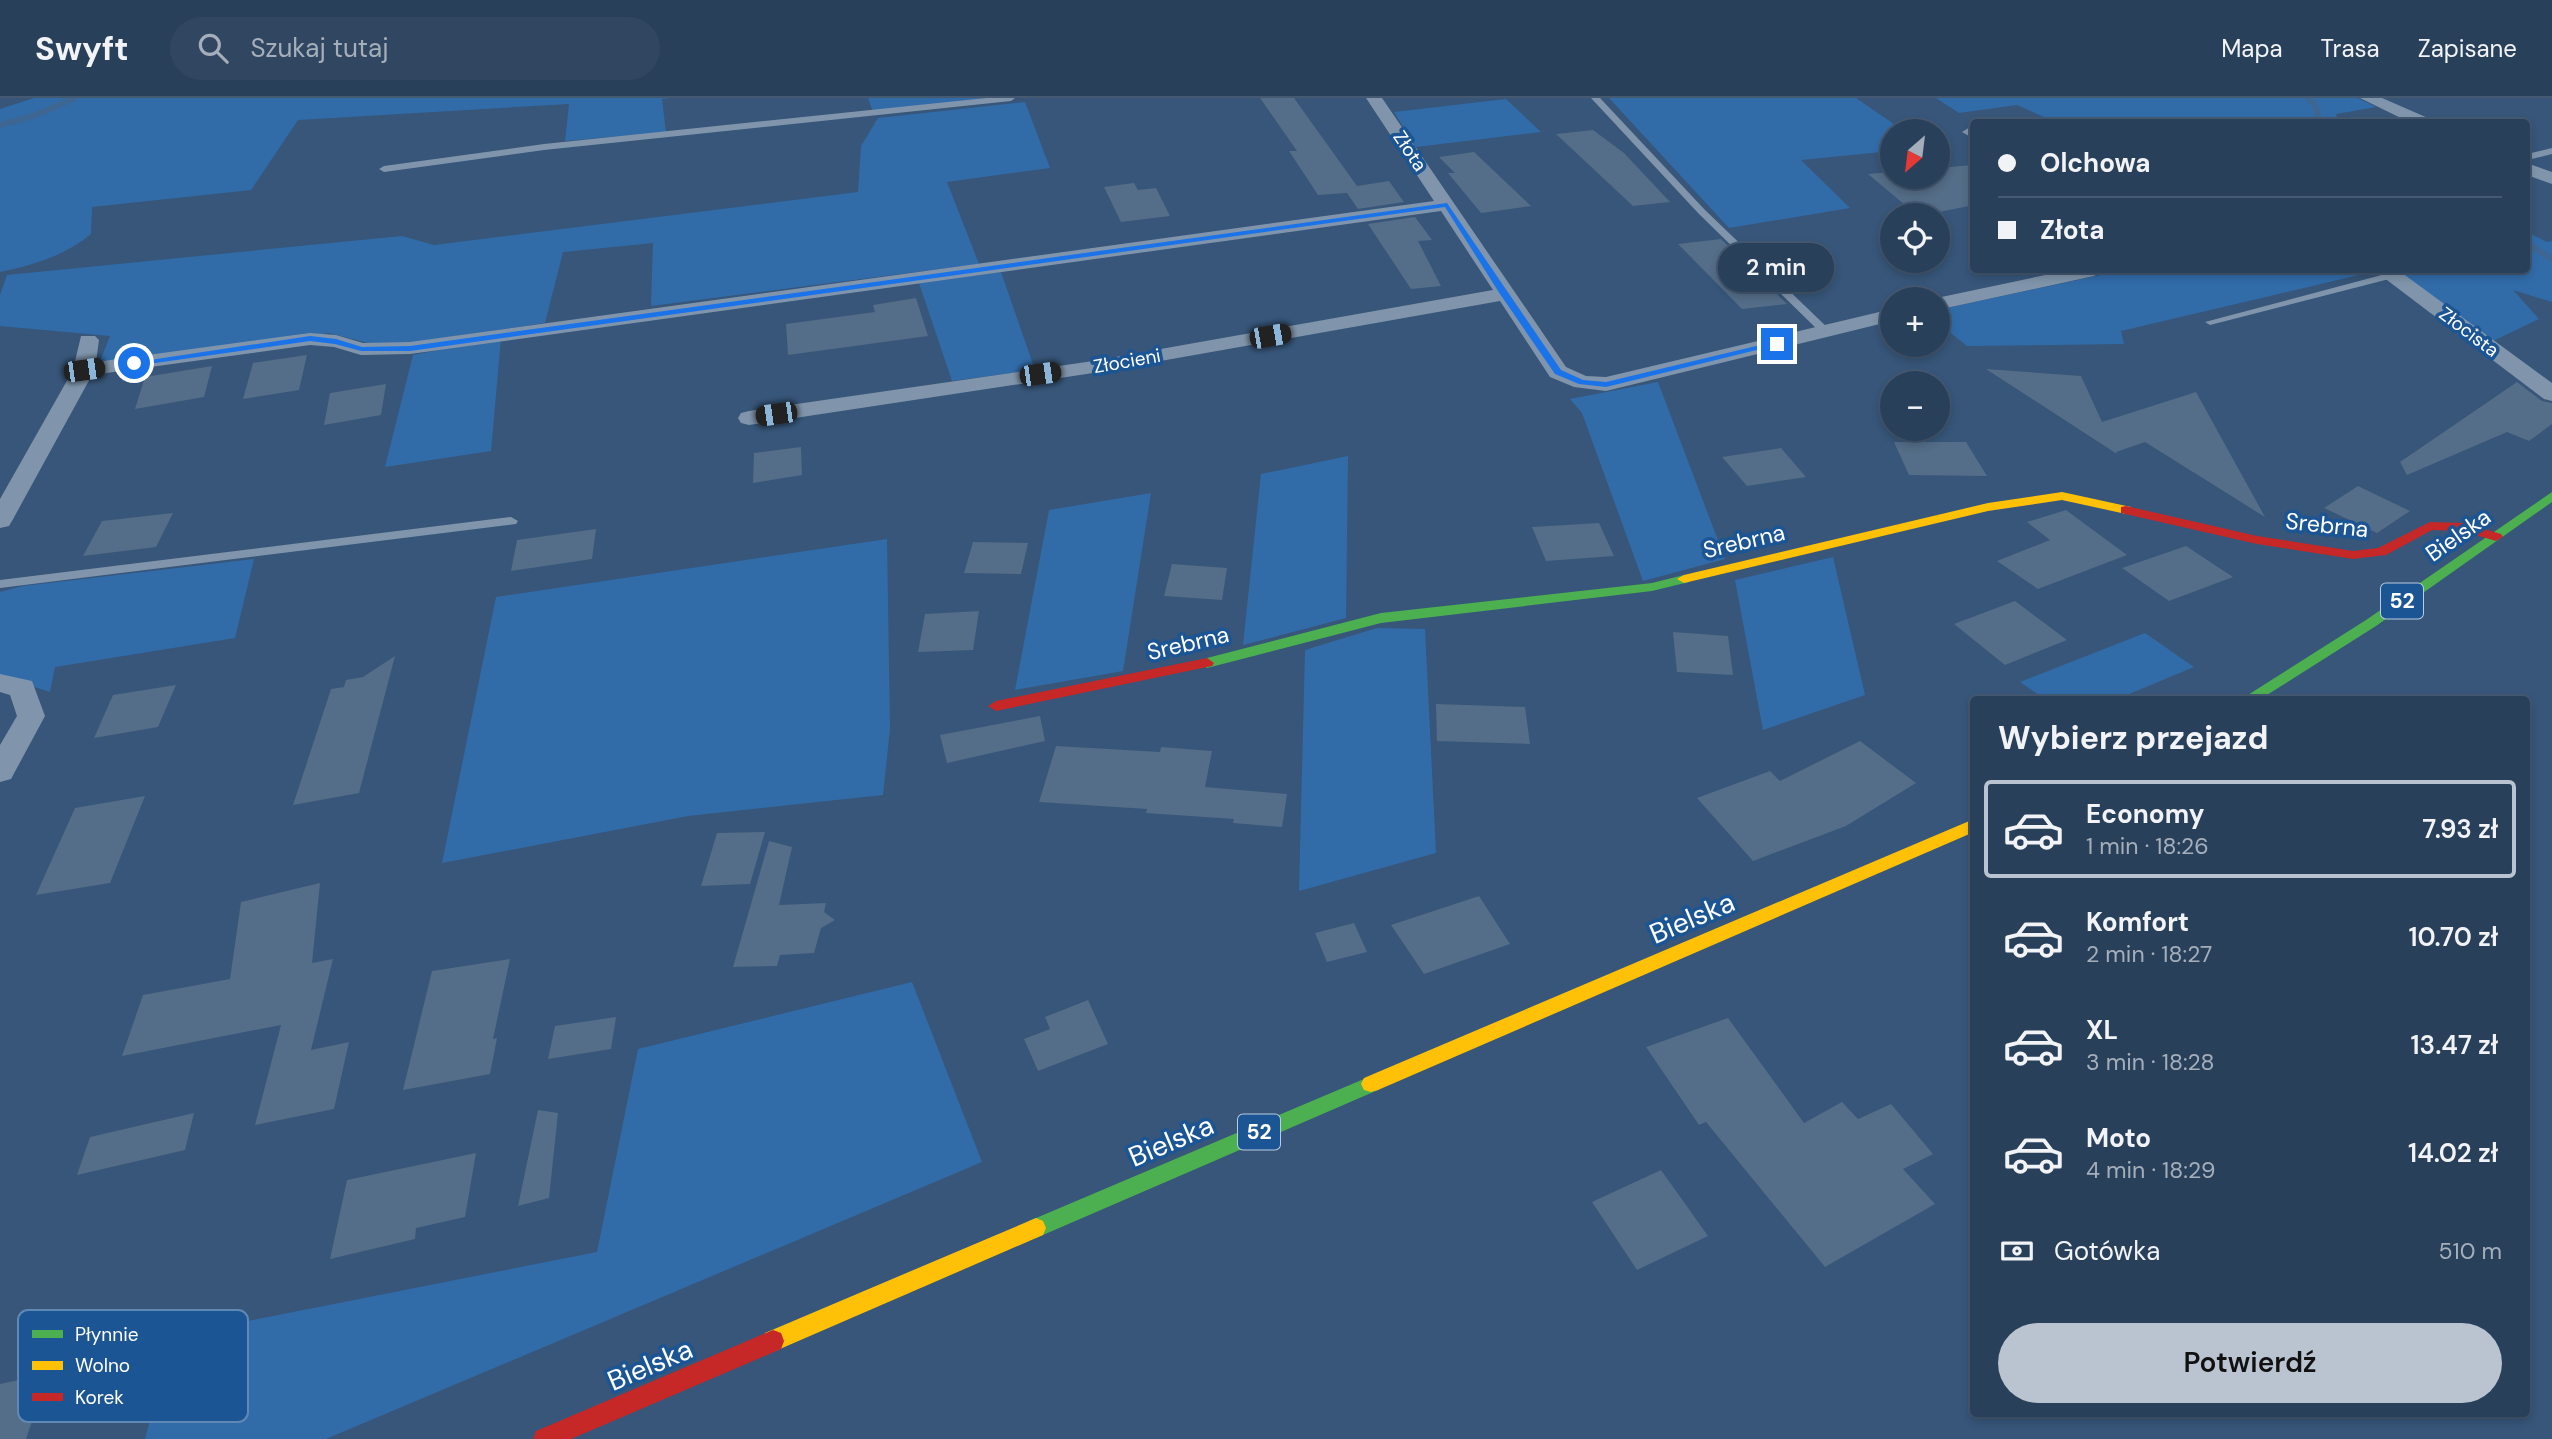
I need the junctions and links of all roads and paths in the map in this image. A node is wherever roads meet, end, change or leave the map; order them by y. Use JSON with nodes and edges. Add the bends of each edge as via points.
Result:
{"nodes":[{"id":1,"x":1011,"y":98,"type":"edge"},
{"id":2,"x":1374,"y":98,"type":"edge"},
{"id":3,"x":1595,"y":98,"type":"edge"},
{"id":4,"x":2368,"y":98,"type":"edge"},
{"id":5,"x":2415,"y":119,"type":"edge"},
{"id":6,"x":2552,"y":151,"type":"edge"},
{"id":7,"x":2530,"y":156,"type":"edge"},
{"id":8,"x":384,"y":169,"type":"dead end"},
{"id":9,"x":2530,"y":169,"type":"edge"},
{"id":10,"x":2552,"y":180,"type":"edge"},
{"id":11,"x":1447,"y":205,"type":"junction"},
{"id":12,"x":2080,"y":273,"type":"edge"},
{"id":13,"x":2386,"y":273,"type":"edge"},
{"id":14,"x":2391,"y":273,"type":"edge"},
{"id":15,"x":1504,"y":294,"type":"junction"},
{"id":16,"x":1950,"y":301,"type":"edge"},
{"id":17,"x":1880,"y":319,"type":"edge"},
{"id":18,"x":2210,"y":322,"type":"dead end"},
{"id":19,"x":1826,"y":332,"type":"junction"},
{"id":20,"x":89,"y":340,"type":"dead end"},
{"id":21,"x":84,"y":370,"type":"junction"},
{"id":22,"x":2552,"y":394,"type":"edge"},
{"id":23,"x":749,"y":418,"type":"dead end"},
{"id":24,"x":2552,"y":496,"type":"edge"},
{"id":25,"x":0,"y":521,"type":"edge"},
{"id":26,"x":511,"y":521,"type":"dead end"},
{"id":27,"x":2496,"y":537,"type":"junction"},
{"id":28,"x":0,"y":584,"type":"edge"},
{"id":29,"x":0,"y":682,"type":"edge"},
{"id":30,"x":2254,"y":696,"type":"edge"},
{"id":31,"x":996,"y":706,"type":"dead end"},
{"id":32,"x":0,"y":771,"type":"edge"},
{"id":33,"x":1970,"y":827,"type":"edge"},
{"id":34,"x":544,"y":1439,"type":"edge"}],
"edges":[{"from":1,"to":8,"type":"lane","via":[[544,147]]},
{"from":2,"to":11,"type":"street","name":"Złota"},
{"from":3,"to":19,"type":"lane","via":[[1702,212]]},
{"from":4,"to":5,"type":"street"},
{"from":6,"to":7,"type":"lane"},
{"from":9,"to":10,"type":"street"},
{"from":11,"to":15,"type":"street","name":"Złota"},
{"from":11,"to":21,"type":"street","via":[[410,348],[361,349],[310,339]]},
{"from":12,"to":16,"type":"street"},
{"from":13,"to":18,"type":"lane"},
{"from":14,"to":22,"type":"street","name":"Złocista"},
{"from":15,"to":19,"type":"street","name":"Złota","via":[[1558,372],[1582,382],[1606,384]]},
{"from":15,"to":23,"type":"street","name":"Złocieni","via":[[1093,367]]},
{"from":17,"to":19,"type":"street","name":"Złota"},
{"from":20,"to":21,"type":"street"},
{"from":21,"to":25,"type":"street"},
{"from":24,"to":27,"type":"main road","name":"Bielska","number":"52"},
{"from":26,"to":28,"type":"lane"},
{"from":27,"to":30,"type":"main road","name":"Bielska","number":"52"},
{"from":27,"to":31,"type":"main road","name":"Srebrna","via":[[2463,527],[2430,526],[2381,552],[2353,555],[2257,540],[2062,495],[1988,507],[1652,587],[1381,618],[1179,670]]},
{"from":29,"to":32,"type":"street","via":[[22,688],[31,716]]},
{"from":33,"to":34,"type":"main road","name":"Bielska","number":"52"}]}
